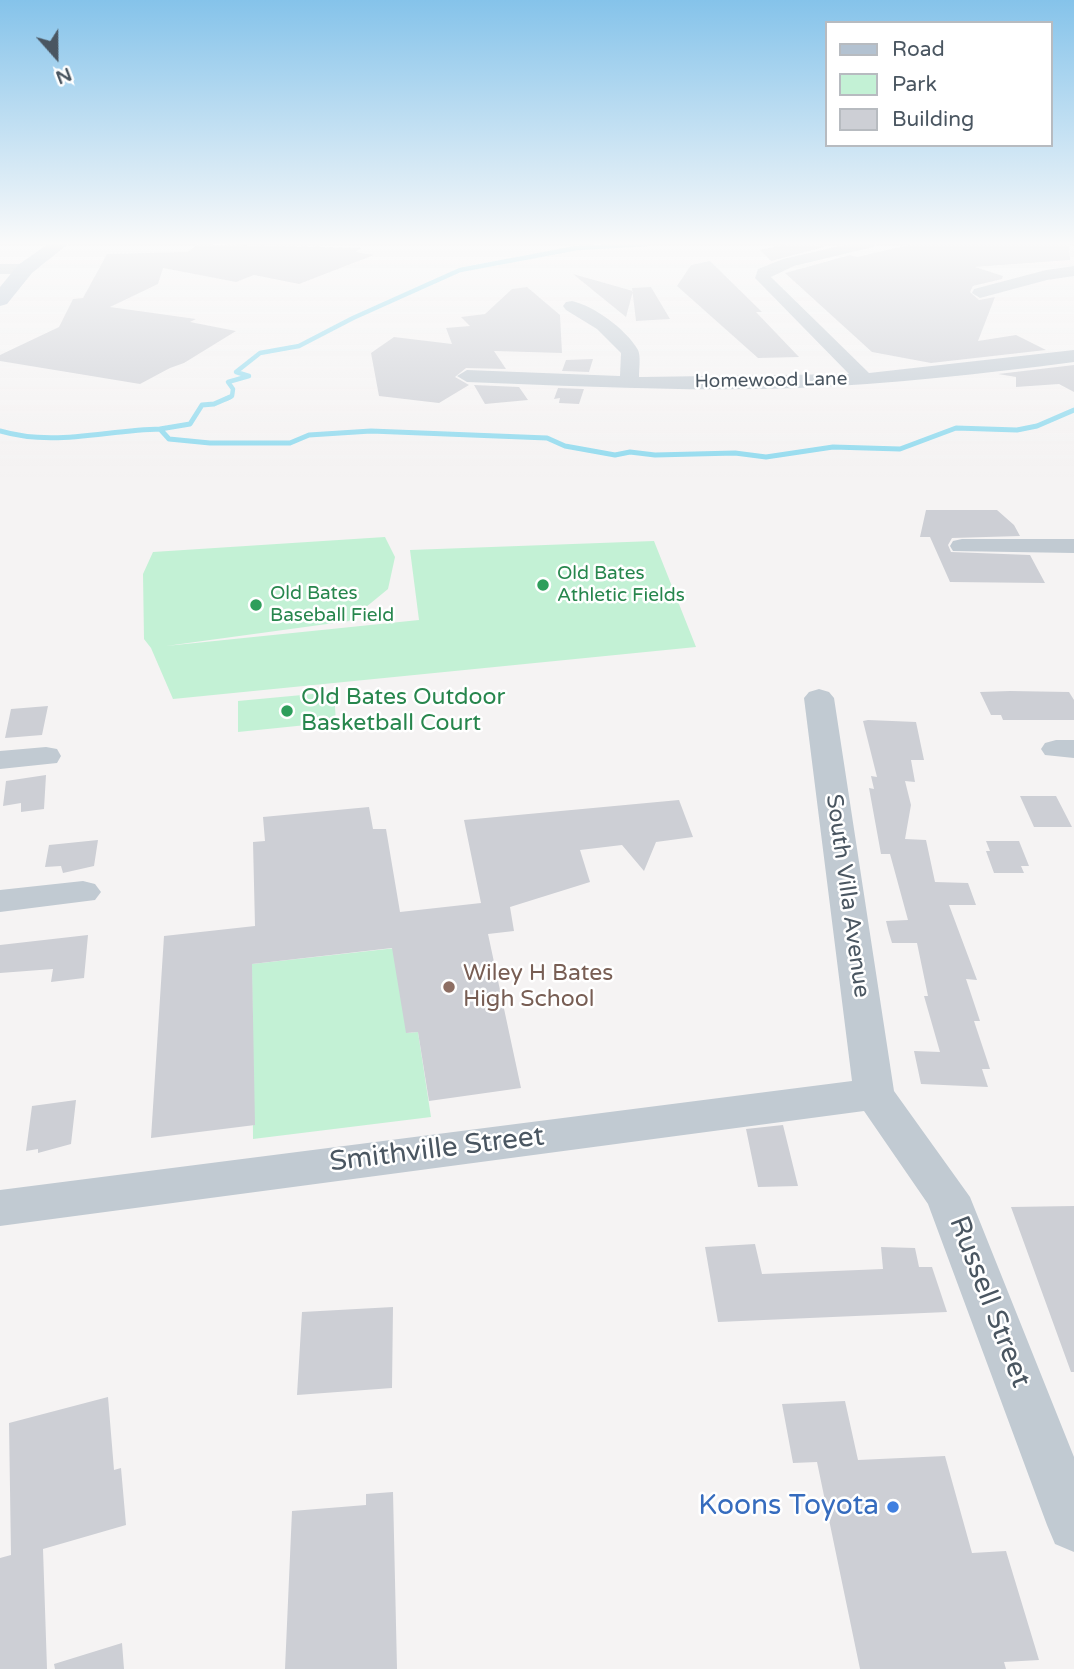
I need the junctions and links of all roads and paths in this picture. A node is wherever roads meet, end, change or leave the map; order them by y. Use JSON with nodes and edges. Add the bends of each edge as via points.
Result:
{"nodes":[{"id":1,"x":601,"y":322,"type":"edge"},
{"id":2,"x":806,"y":322,"type":"edge"},
{"id":3,"x":1074,"y":356,"type":"edge"},
{"id":4,"x":467,"y":376,"type":"dead end"},
{"id":5,"x":865,"y":379,"type":"junction"},
{"id":6,"x":629,"y":383,"type":"junction"},
{"id":7,"x":962,"y":546,"type":"dead end"},
{"id":8,"x":1074,"y":546,"type":"edge"},
{"id":9,"x":819,"y":698,"type":"dead end"},
{"id":10,"x":46,"y":756,"type":"dead end"},
{"id":11,"x":0,"y":760,"type":"edge"},
{"id":12,"x":83,"y":892,"type":"dead end"},
{"id":13,"x":0,"y":901,"type":"edge"},
{"id":14,"x":874,"y":1094,"type":"junction"},
{"id":15,"x":0,"y":1208,"type":"edge"},
{"id":16,"x":1074,"y":1525,"type":"edge"}],
"edges":[{"from":1,"to":6,"type":"street","via":[[630,352]]},
{"from":2,"to":5,"type":"street"},
{"from":3,"to":5,"type":"street","name":"Homewood Lane"},
{"from":4,"to":6,"type":"street","name":"Homewood Lane"},
{"from":5,"to":6,"type":"street","name":"Homewood Lane"},
{"from":7,"to":8,"type":"street"},
{"from":9,"to":14,"type":"street","name":"South Villa Avenue"},
{"from":10,"to":11,"type":"street"},
{"from":12,"to":13,"type":"street"},
{"from":14,"to":15,"type":"street","name":"Smithville Street"},
{"from":14,"to":16,"type":"street","name":"Russell Street","via":[[948,1197]]}]}
